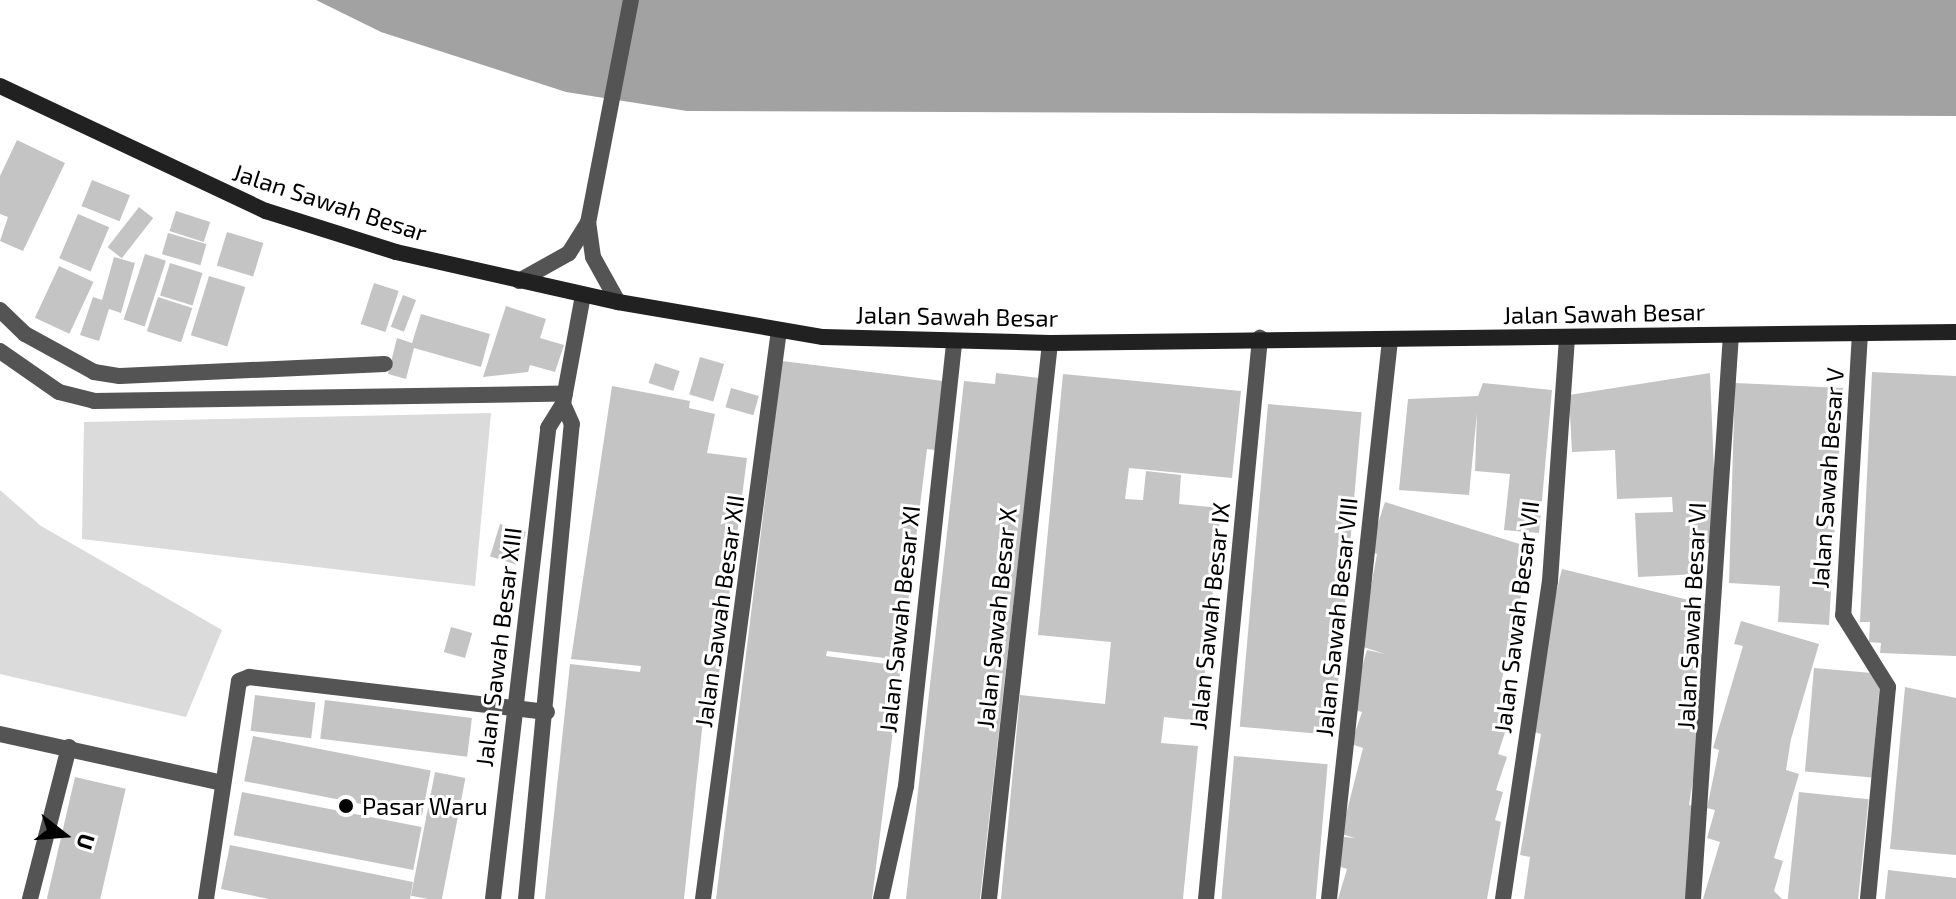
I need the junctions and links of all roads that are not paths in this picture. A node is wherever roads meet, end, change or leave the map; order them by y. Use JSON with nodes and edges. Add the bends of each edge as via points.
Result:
{"nodes":[{"id":1,"x":631,"y":0,"type":"edge"},
{"id":2,"x":0,"y":86,"type":"edge"},
{"id":3,"x":588,"y":223,"type":"junction"},
{"id":4,"x":519,"y":281,"type":"junction"},
{"id":5,"x":583,"y":295,"type":"junction"},
{"id":6,"x":618,"y":302,"type":"junction"},
{"id":7,"x":0,"y":310,"type":"edge"},
{"id":8,"x":779,"y":330,"type":"junction"},
{"id":9,"x":1956,"y":332,"type":"edge"},
{"id":10,"x":1860,"y":333,"type":"junction"},
{"id":11,"x":1731,"y":335,"type":"junction"},
{"id":12,"x":1260,"y":338,"type":"junction"},
{"id":13,"x":1567,"y":339,"type":"junction"},
{"id":14,"x":1390,"y":340,"type":"junction"},
{"id":15,"x":954,"y":342,"type":"junction"},
{"id":16,"x":1050,"y":343,"type":"junction"},
{"id":17,"x":0,"y":351,"type":"edge"},
{"id":18,"x":385,"y":364,"type":"dead end"},
{"id":19,"x":564,"y":399,"type":"junction"},
{"id":20,"x":514,"y":707,"type":"junction"},
{"id":21,"x":547,"y":712,"type":"junction"},
{"id":22,"x":0,"y":734,"type":"edge"},
{"id":23,"x":69,"y":747,"type":"junction"},
{"id":24,"x":219,"y":782,"type":"junction"},
{"id":25,"x":30,"y":899,"type":"edge"},
{"id":26,"x":206,"y":899,"type":"edge"},
{"id":27,"x":493,"y":899,"type":"edge"},
{"id":28,"x":526,"y":899,"type":"edge"},
{"id":29,"x":703,"y":899,"type":"edge"},
{"id":30,"x":881,"y":899,"type":"edge"},
{"id":31,"x":989,"y":899,"type":"edge"},
{"id":32,"x":1206,"y":899,"type":"edge"},
{"id":33,"x":1329,"y":899,"type":"edge"},
{"id":34,"x":1503,"y":899,"type":"edge"},
{"id":35,"x":1693,"y":899,"type":"edge"},
{"id":36,"x":1868,"y":899,"type":"edge"}],
"edges":[{"from":1,"to":3,"type":"street"},
{"from":2,"to":4,"type":"street","name":"Jalan Sawah Besar","via":[[266,211]]},
{"from":3,"to":4,"type":"street","via":[[569,253]]},
{"from":3,"to":6,"type":"street","via":[[593,257]]},
{"from":4,"to":5,"type":"street","name":"Jalan Sawah Besar"},
{"from":5,"to":6,"type":"street","name":"Jalan Sawah Besar"},
{"from":5,"to":19,"type":"street","name":"Jalan Sawah Besar XIII"},
{"from":6,"to":8,"type":"street","name":"Jalan Sawah Besar"},
{"from":7,"to":18,"type":"street","via":[[25,334],[94,372],[120,376]]},
{"from":8,"to":15,"type":"street","name":"Jalan Sawah Besar"},
{"from":8,"to":29,"type":"street","name":"Jalan Sawah Besar XII"},
{"from":9,"to":10,"type":"street","name":"Jalan Sawah Besar"},
{"from":10,"to":11,"type":"street","name":"Jalan Sawah Besar"},
{"from":10,"to":36,"type":"street","name":"Jalan Sawah Besar V","via":[[1843,615],[1888,687]]},
{"from":11,"to":13,"type":"street","name":"Jalan Sawah Besar"},
{"from":11,"to":35,"type":"street","name":"Jalan Sawah Besar VI"},
{"from":12,"to":14,"type":"street","name":"Jalan Sawah Besar"},
{"from":12,"to":16,"type":"street","name":"Jalan Sawah Besar"},
{"from":12,"to":32,"type":"street","name":"Jalan Sawah Besar IX"},
{"from":13,"to":14,"type":"street","name":"Jalan Sawah Besar"},
{"from":13,"to":34,"type":"street","name":"Jalan Sawah Besar VII","via":[[1550,581]]},
{"from":14,"to":33,"type":"street","name":"Jalan Sawah Besar VIII"},
{"from":15,"to":16,"type":"street","name":"Jalan Sawah Besar"},
{"from":15,"to":30,"type":"street","name":"Jalan Sawah Besar XI","via":[[906,786]]},
{"from":16,"to":31,"type":"street","name":"Jalan Sawah Besar X"},
{"from":17,"to":19,"type":"street","via":[[59,392],[94,401]]},
{"from":19,"to":20,"type":"street","name":"Jalan Sawah Besar XIII","via":[[548,428]]},
{"from":19,"to":21,"type":"street","name":"Jalan Sawah Besar XIII","via":[[572,424]]},
{"from":20,"to":21,"type":"street"},
{"from":20,"to":24,"type":"street","via":[[249,677],[232,695]]},
{"from":20,"to":27,"type":"street","name":"Jalan Sawah Besar XIII"},
{"from":21,"to":28,"type":"street","name":"Jalan Sawah Besar XIII"},
{"from":22,"to":23,"type":"street"},
{"from":23,"to":24,"type":"street"},
{"from":23,"to":25,"type":"street"},
{"from":24,"to":26,"type":"street"}]}
